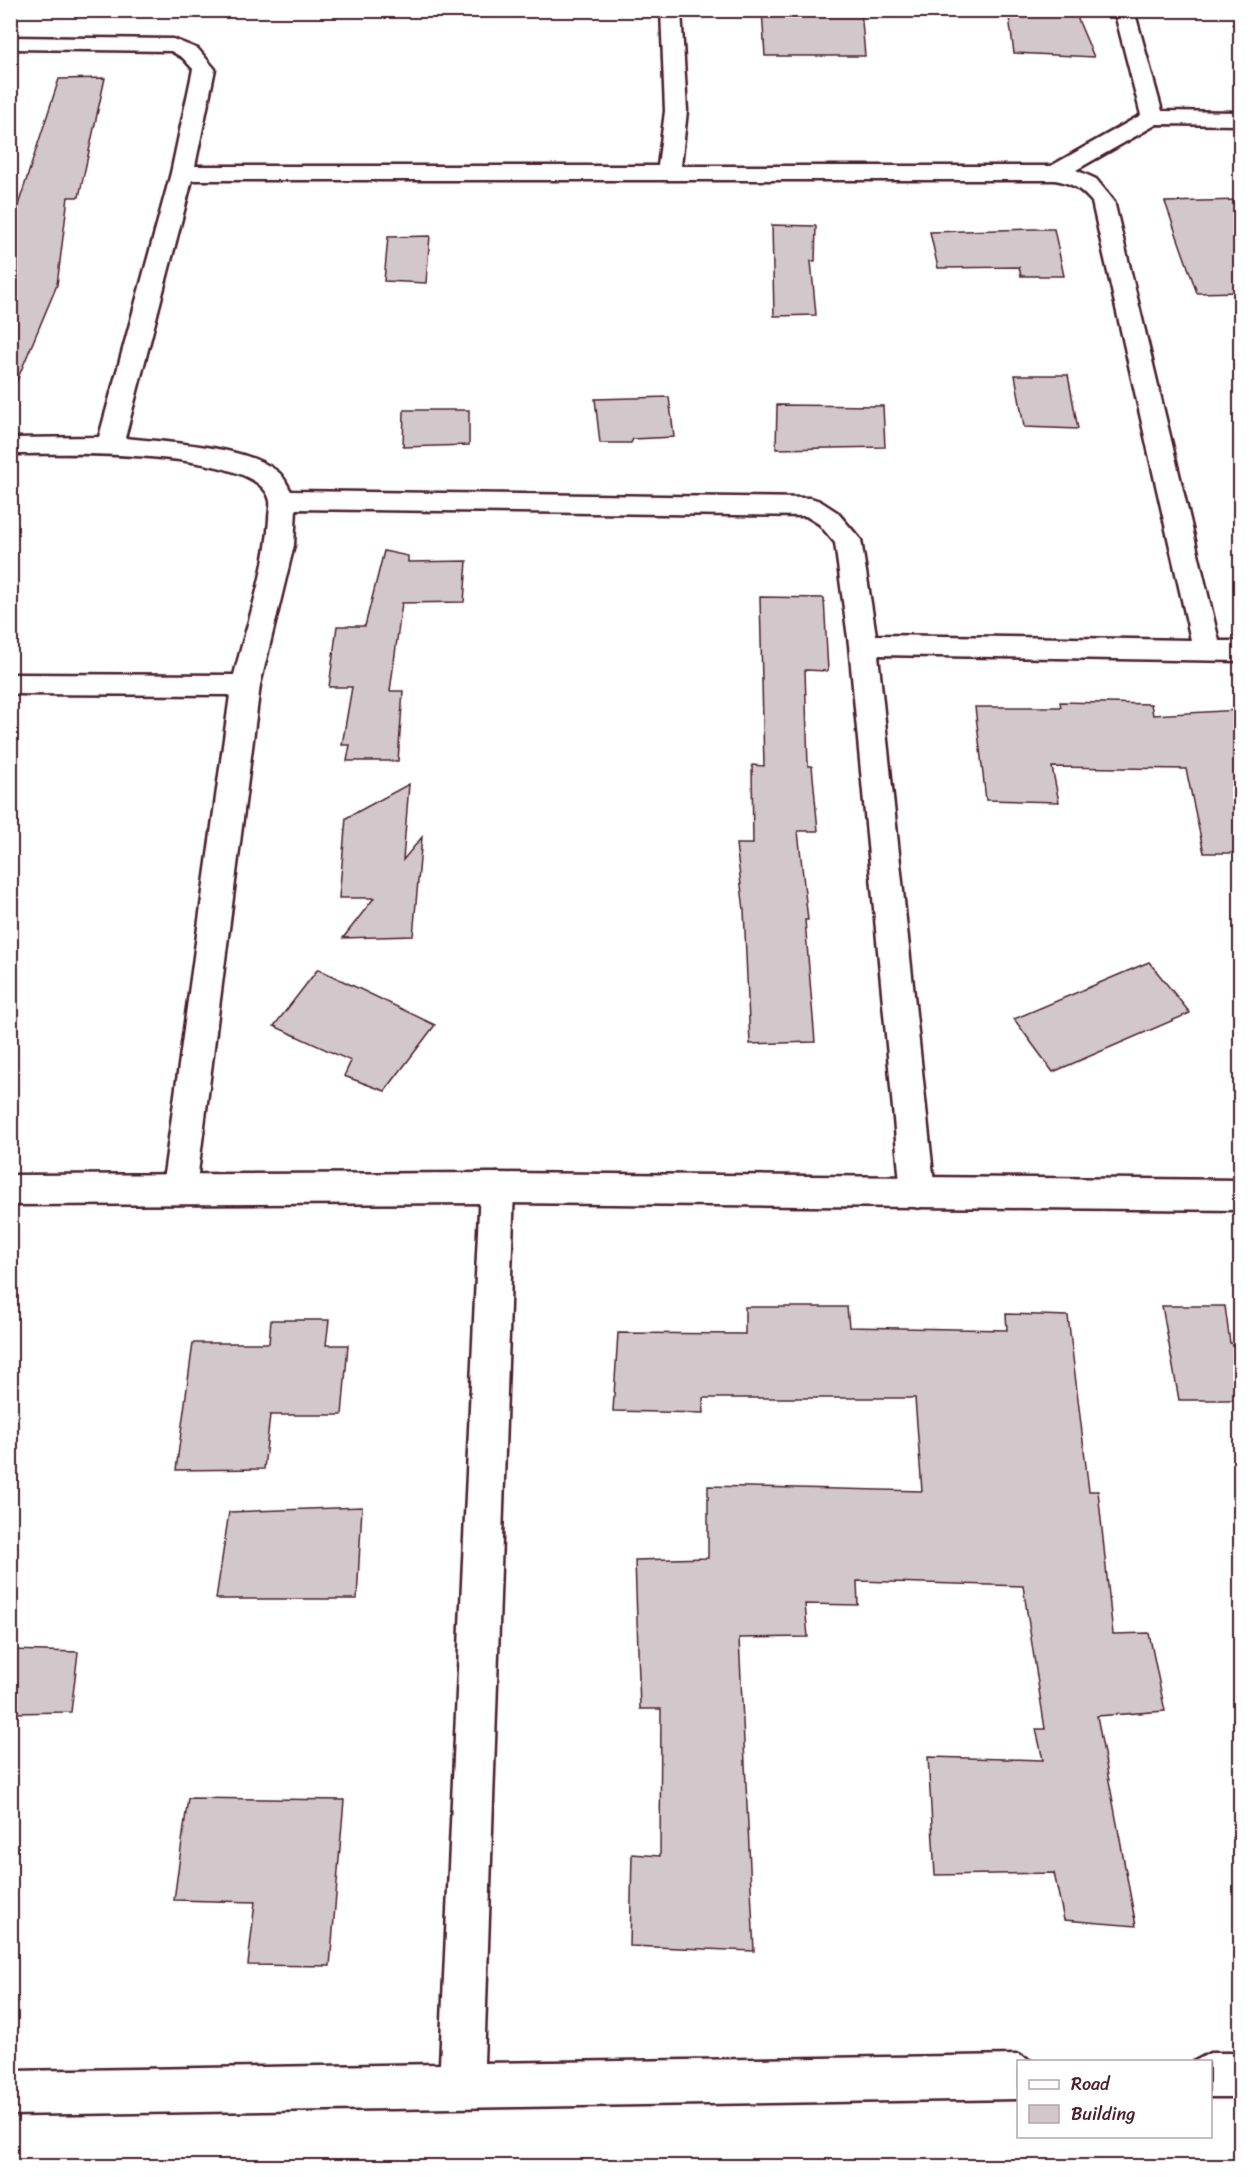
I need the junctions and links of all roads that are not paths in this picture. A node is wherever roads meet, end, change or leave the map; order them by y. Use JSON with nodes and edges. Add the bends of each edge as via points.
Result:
{"nodes":[{"id":1,"x":671,"y":10,"type":"edge"},
{"id":2,"x":1124,"y":10,"type":"edge"},
{"id":3,"x":10,"y":43,"type":"edge"},
{"id":4,"x":1153,"y":117,"type":"junction"},
{"id":5,"x":1240,"y":118,"type":"edge"},
{"id":6,"x":669,"y":172,"type":"junction"},
{"id":7,"x":182,"y":173,"type":"junction"},
{"id":8,"x":1055,"y":173,"type":"junction"},
{"id":9,"x":110,"y":445,"type":"junction"},
{"id":10,"x":10,"y":446,"type":"edge"},
{"id":11,"x":283,"y":500,"type":"junction"},
{"id":12,"x":863,"y":645,"type":"junction"},
{"id":13,"x":1207,"y":651,"type":"junction"},
{"id":14,"x":1240,"y":651,"type":"edge"},
{"id":15,"x":10,"y":684,"type":"edge"},
{"id":16,"x":246,"y":685,"type":"junction"},
{"id":17,"x":496,"y":1188,"type":"junction"},
{"id":18,"x":180,"y":1189,"type":"junction"},
{"id":19,"x":10,"y":1190,"type":"edge"},
{"id":20,"x":918,"y":1193,"type":"junction"},
{"id":21,"x":1240,"y":1195,"type":"edge"},
{"id":22,"x":1240,"y":2075,"type":"edge"},
{"id":23,"x":1212,"y":2076,"type":"edge"},
{"id":24,"x":1017,"y":2077,"type":"edge"},
{"id":25,"x":461,"y":2084,"type":"junction"},
{"id":26,"x":10,"y":2093,"type":"edge"}],
"edges":[{"from":1,"to":6,"type":"street","via":[[676,111]]},
{"from":2,"to":4,"type":"street"},
{"from":3,"to":7,"type":"street","via":[[173,45],[196,56],[204,69]]},
{"from":4,"to":5,"type":"street"},
{"from":4,"to":8,"type":"street"},
{"from":6,"to":7,"type":"street"},
{"from":6,"to":8,"type":"street"},
{"from":7,"to":9,"type":"street"},
{"from":8,"to":13,"type":"street","via":[[1077,176],[1091,184],[1103,201]]},
{"from":9,"to":10,"type":"street"},
{"from":9,"to":11,"type":"street","via":[[211,456],[252,467],[271,479]]},
{"from":11,"to":12,"type":"street","via":[[811,507],[828,518],[848,540]]},
{"from":11,"to":16,"type":"street","via":[[281,545]]},
{"from":12,"to":13,"type":"street"},
{"from":12,"to":20,"type":"street"},
{"from":13,"to":14,"type":"street"},
{"from":15,"to":16,"type":"street"},
{"from":16,"to":18,"type":"street"},
{"from":17,"to":18,"type":"street"},
{"from":17,"to":20,"type":"street"},
{"from":17,"to":25,"type":"street"},
{"from":18,"to":19,"type":"street"},
{"from":20,"to":21,"type":"street"},
{"from":22,"to":23,"type":"street"},
{"from":24,"to":25,"type":"street"},
{"from":25,"to":26,"type":"street"}]}
